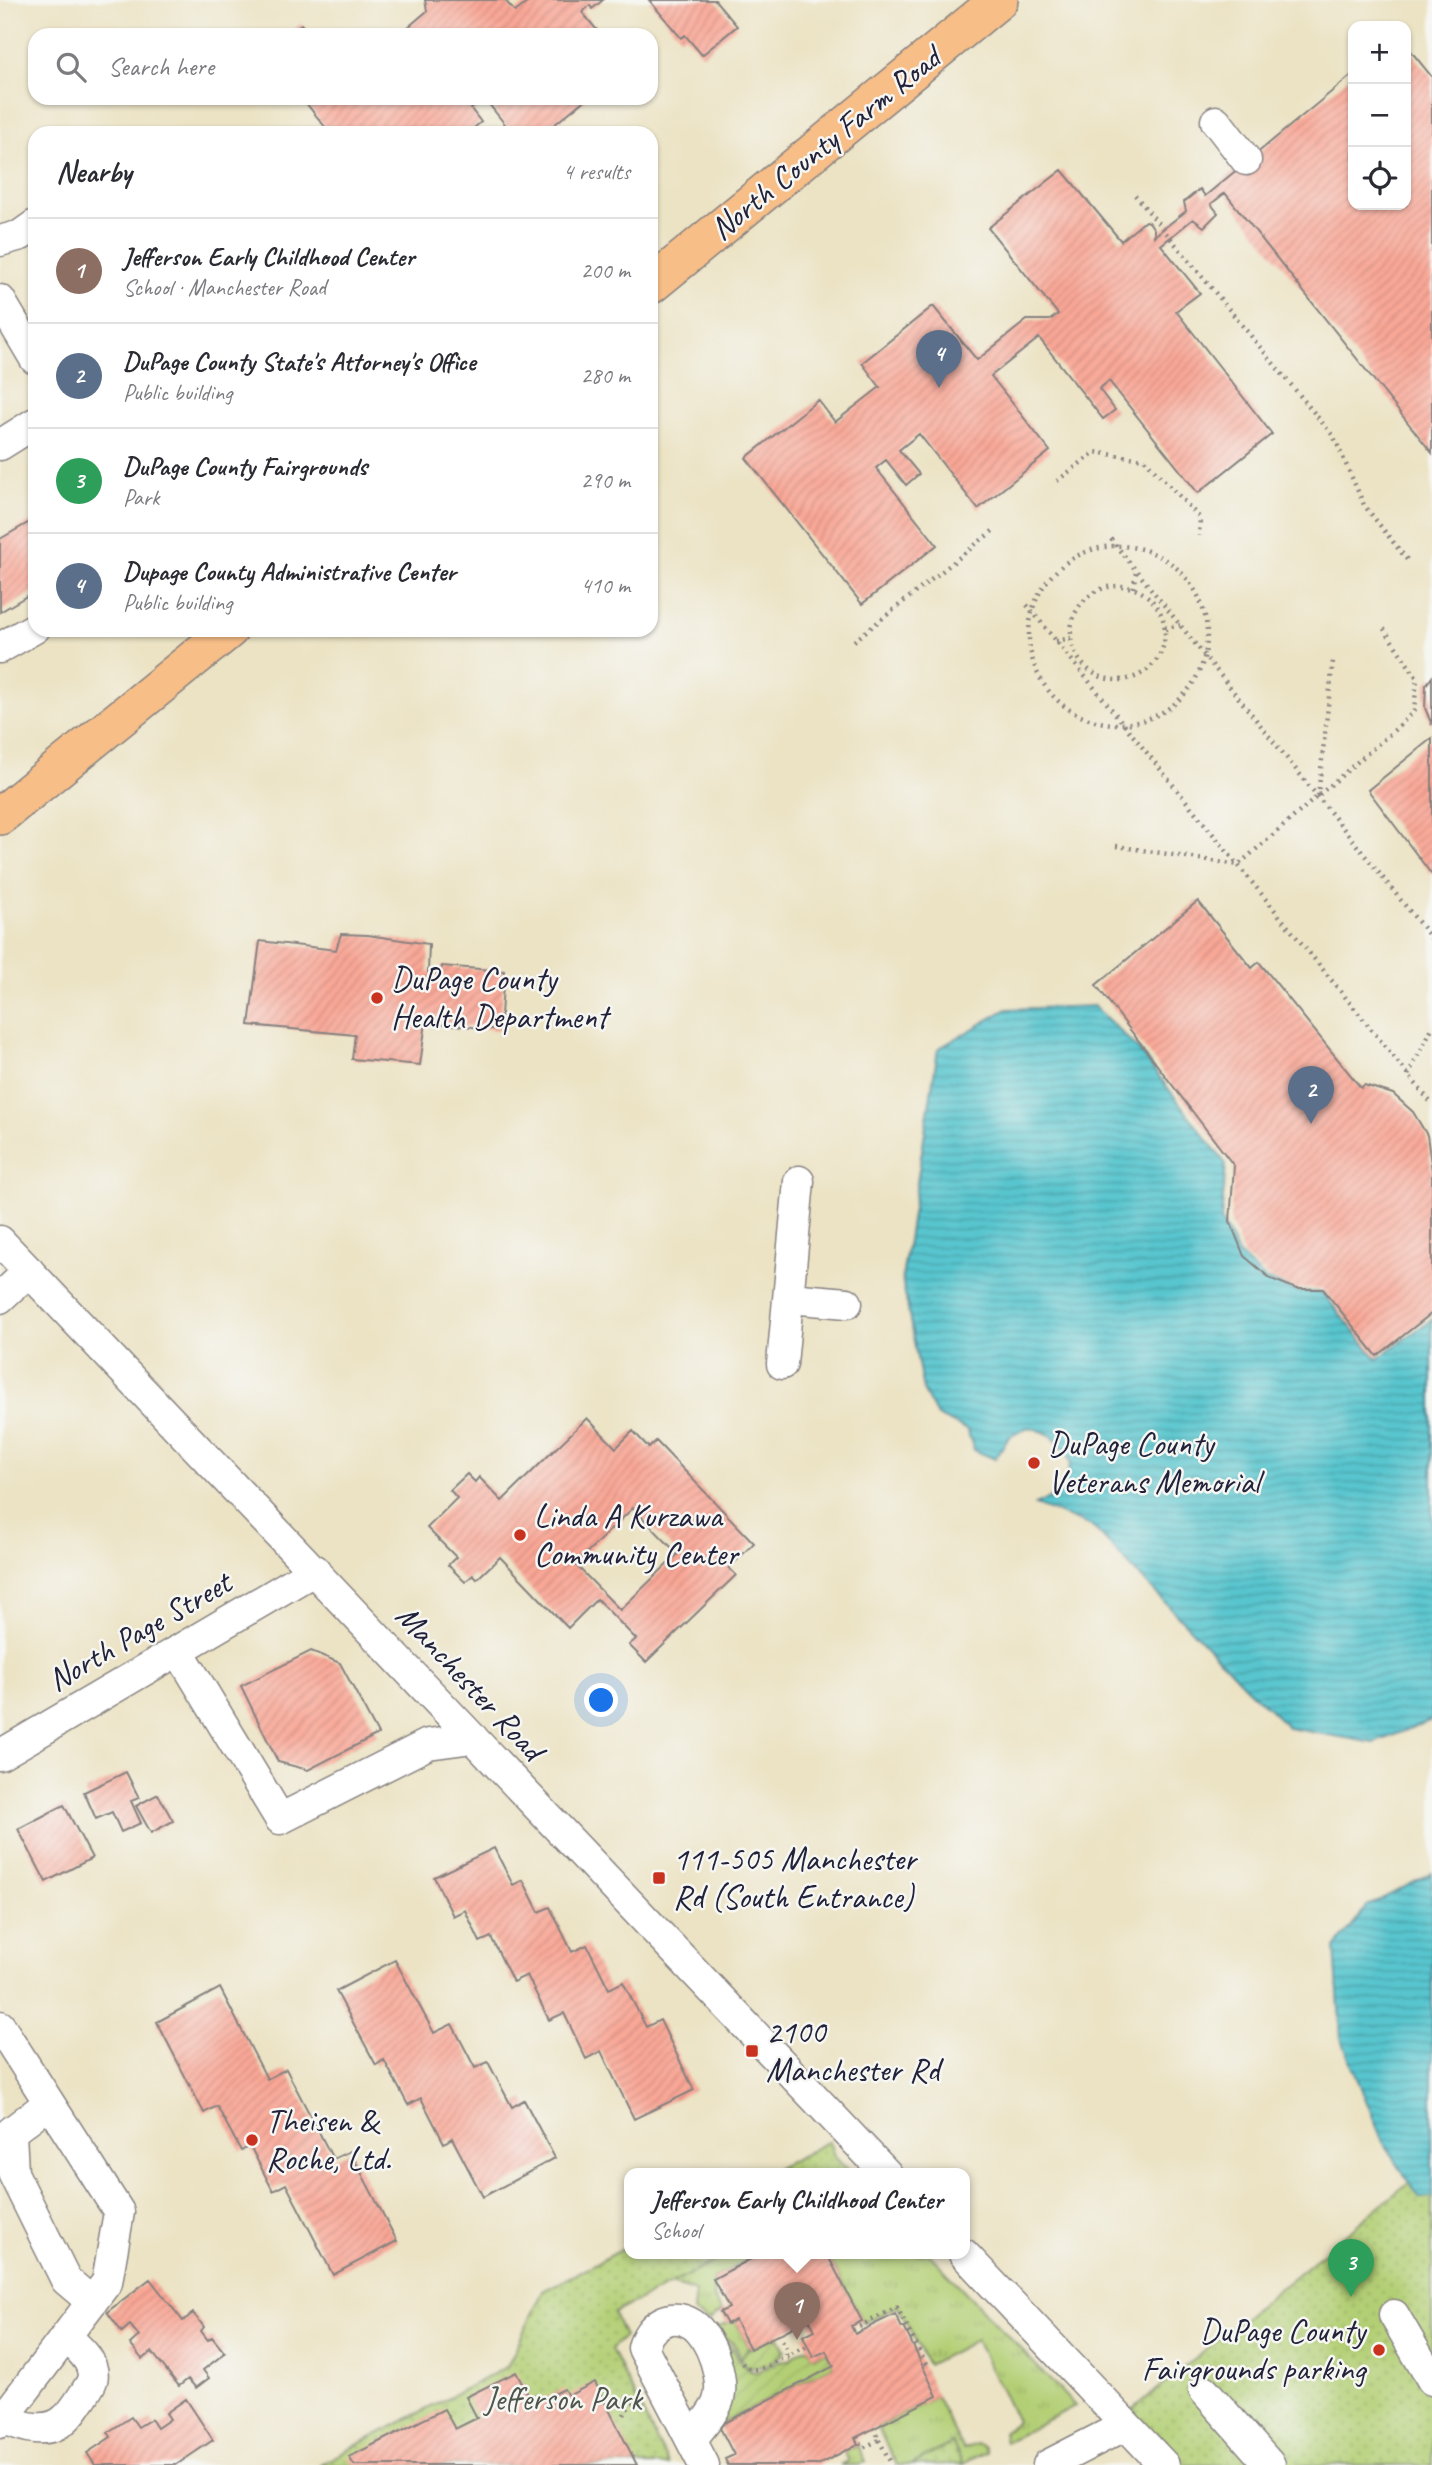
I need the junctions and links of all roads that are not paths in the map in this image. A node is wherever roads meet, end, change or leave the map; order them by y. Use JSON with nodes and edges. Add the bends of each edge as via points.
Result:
{"nodes":[{"id":1,"x":999,"y":0,"type":"edge"},
{"id":2,"x":1216,"y":121,"type":"dead end"},
{"id":3,"x":1246,"y":160,"type":"dead end"},
{"id":4,"x":28,"y":230,"type":"edge"},
{"id":5,"x":0,"y":241,"type":"edge"},
{"id":6,"x":658,"y":279,"type":"edge"},
{"id":7,"x":0,"y":300,"type":"edge"},
{"id":8,"x":28,"y":347,"type":"edge"},
{"id":9,"x":28,"y":427,"type":"edge"},
{"id":10,"x":0,"y":445,"type":"edge"},
{"id":11,"x":28,"y":632,"type":"edge"},
{"id":12,"x":220,"y":637,"type":"edge"},
{"id":13,"x":0,"y":648,"type":"edge"},
{"id":14,"x":0,"y":816,"type":"edge"},
{"id":15,"x":799,"y":1181,"type":"dead end"},
{"id":16,"x":0,"y":1241,"type":"edge"},
{"id":17,"x":29,"y":1271,"type":"junction"},
{"id":18,"x":789,"y":1297,"type":"junction"},
{"id":19,"x":0,"y":1298,"type":"edge"},
{"id":20,"x":847,"y":1303,"type":"dead end"},
{"id":21,"x":782,"y":1364,"type":"dead end"},
{"id":22,"x":314,"y":1570,"type":"junction"},
{"id":23,"x":178,"y":1650,"type":"junction"},
{"id":24,"x":438,"y":1702,"type":"junction"},
{"id":25,"x":473,"y":1738,"type":"junction"},
{"id":26,"x":428,"y":1744,"type":"junction"},
{"id":27,"x":0,"y":1755,"type":"edge"},
{"id":28,"x":0,"y":2026,"type":"edge"},
{"id":29,"x":49,"y":2103,"type":"junction"},
{"id":30,"x":881,"y":2168,"type":"edge"},
{"id":31,"x":969,"y":2259,"type":"edge"},
{"id":32,"x":92,"y":2302,"type":"junction"},
{"id":33,"x":1394,"y":2315,"type":"dead end"},
{"id":34,"x":66,"y":2336,"type":"junction"},
{"id":35,"x":1432,"y":2381,"type":"edge"},
{"id":36,"x":1204,"y":2390,"type":"dead end"},
{"id":37,"x":2,"y":2420,"type":"edge"},
{"id":38,"x":1126,"y":2426,"type":"junction"},
{"id":39,"x":1048,"y":2465,"type":"edge"},
{"id":40,"x":1164,"y":2465,"type":"edge"},
{"id":41,"x":1270,"y":2465,"type":"edge"}],
"edges":[{"from":1,"to":6,"type":"main road","name":"North County Farm Road"},
{"from":2,"to":3,"type":"street"},
{"from":4,"to":5,"type":"street"},
{"from":7,"to":8,"type":"street"},
{"from":9,"to":10,"type":"street"},
{"from":11,"to":13,"type":"street"},
{"from":12,"to":14,"type":"main road"},
{"from":15,"to":18,"type":"street"},
{"from":16,"to":17,"type":"street","name":"Manchester Road"},
{"from":17,"to":19,"type":"street"},
{"from":17,"to":22,"type":"street","name":"Manchester Road"},
{"from":18,"to":20,"type":"street"},
{"from":18,"to":21,"type":"street"},
{"from":22,"to":23,"type":"street","name":"North Page Street"},
{"from":22,"to":24,"type":"street","name":"Manchester Road"},
{"from":23,"to":26,"type":"street","via":[[280,1819]]},
{"from":23,"to":27,"type":"street","name":"North Page Street"},
{"from":24,"to":25,"type":"street","name":"Manchester Road"},
{"from":24,"to":26,"type":"street"},
{"from":25,"to":26,"type":"street"},
{"from":25,"to":30,"type":"street","name":"Manchester Road"},
{"from":28,"to":29,"type":"street"},
{"from":29,"to":32,"type":"street","via":[[119,2212],[107,2282]]},
{"from":29,"to":32,"type":"street","via":[[11,2132],[13,2172],[66,2280]]},
{"from":31,"to":38,"type":"street"},
{"from":32,"to":34,"type":"street"},
{"from":33,"to":35,"type":"street"},
{"from":34,"to":37,"type":"street"},
{"from":34,"to":37,"type":"street","via":[[90,2363],[93,2382],[66,2419],[35,2429]]},
{"from":36,"to":41,"type":"street"},
{"from":38,"to":39,"type":"street"},
{"from":38,"to":40,"type":"street"}]}
